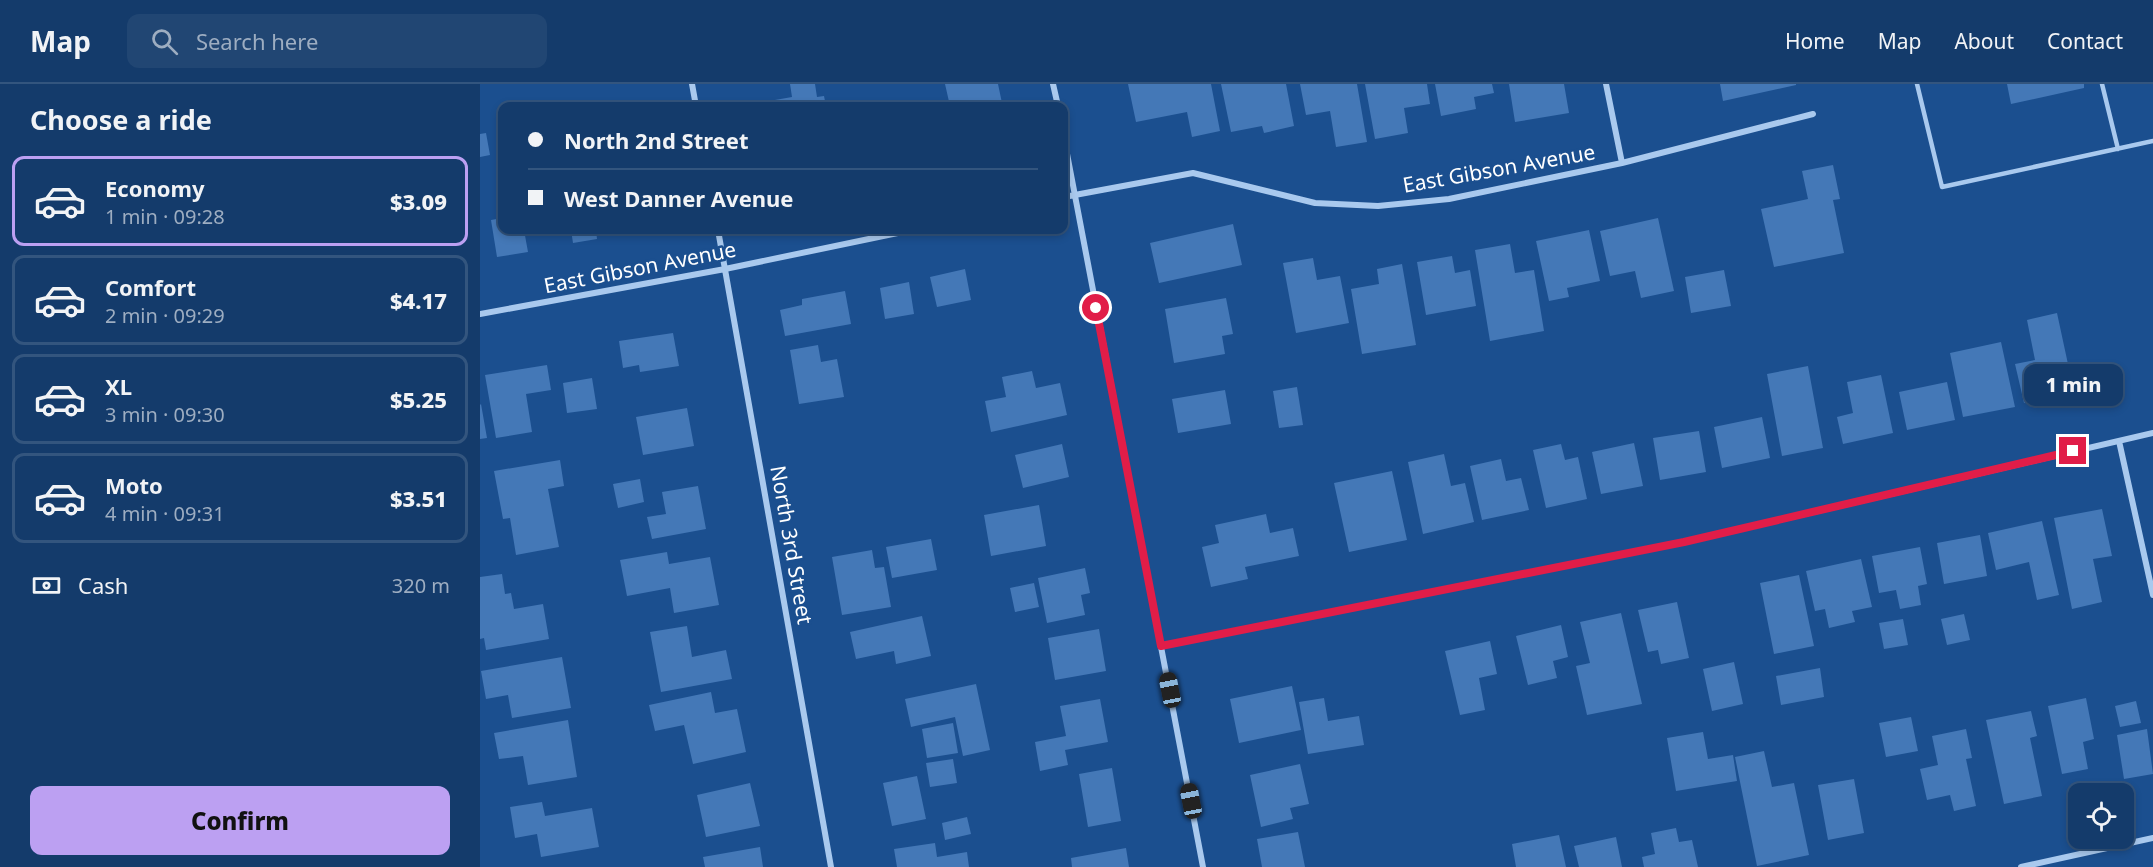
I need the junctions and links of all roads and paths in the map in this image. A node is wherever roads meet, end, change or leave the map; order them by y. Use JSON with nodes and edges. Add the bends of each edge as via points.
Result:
{"nodes":[{"id":1,"x":692,"y":84,"type":"edge"},
{"id":2,"x":1053,"y":84,"type":"edge"},
{"id":3,"x":1606,"y":84,"type":"edge"},
{"id":4,"x":1917,"y":84,"type":"edge"},
{"id":5,"x":2102,"y":84,"type":"edge"},
{"id":6,"x":695,"y":102,"type":"edge"},
{"id":7,"x":1057,"y":102,"type":"edge"},
{"id":8,"x":1813,"y":114,"type":"dead end"},
{"id":9,"x":2153,"y":141,"type":"edge"},
{"id":10,"x":2118,"y":149,"type":"junction"},
{"id":11,"x":1068,"y":161,"type":"edge"},
{"id":12,"x":1622,"y":163,"type":"junction"},
{"id":13,"x":1074,"y":195,"type":"junction"},
{"id":14,"x":1068,"y":196,"type":"edge"},
{"id":15,"x":719,"y":234,"type":"edge"},
{"id":16,"x":893,"y":234,"type":"edge"},
{"id":17,"x":725,"y":269,"type":"junction"},
{"id":18,"x":480,"y":314,"type":"edge"},
{"id":19,"x":2153,"y":433,"type":"edge"},
{"id":20,"x":2119,"y":441,"type":"junction"},
{"id":21,"x":2153,"y":595,"type":"edge"},
{"id":22,"x":1161,"y":646,"type":"junction"},
{"id":23,"x":2153,"y":838,"type":"edge"},
{"id":24,"x":831,"y":867,"type":"edge"},
{"id":25,"x":1203,"y":867,"type":"edge"},
{"id":26,"x":2021,"y":867,"type":"edge"}],
"edges":[{"from":1,"to":6,"type":"street"},
{"from":2,"to":7,"type":"street"},
{"from":3,"to":12,"type":"street"},
{"from":4,"to":10,"type":"lane","via":[[1942,188]]},
{"from":5,"to":10,"type":"lane"},
{"from":8,"to":12,"type":"street","name":"East Gibson Avenue"},
{"from":9,"to":10,"type":"lane"},
{"from":11,"to":13,"type":"street"},
{"from":12,"to":13,"type":"street","name":"East Gibson Avenue","via":[[1449,199],[1378,206],[1315,203],[1192,173]]},
{"from":13,"to":14,"type":"street","name":"East Gibson Avenue"},
{"from":13,"to":22,"type":"street"},
{"from":15,"to":17,"type":"street","name":"North 3rd Street"},
{"from":16,"to":17,"type":"street","name":"East Gibson Avenue"},
{"from":17,"to":18,"type":"street","name":"East Gibson Avenue"},
{"from":17,"to":24,"type":"street","name":"North 3rd Street"},
{"from":19,"to":20,"type":"street"},
{"from":20,"to":21,"type":"street"},
{"from":20,"to":22,"type":"street","via":[[1684,542]]},
{"from":22,"to":25,"type":"street"},
{"from":23,"to":26,"type":"street"}]}
